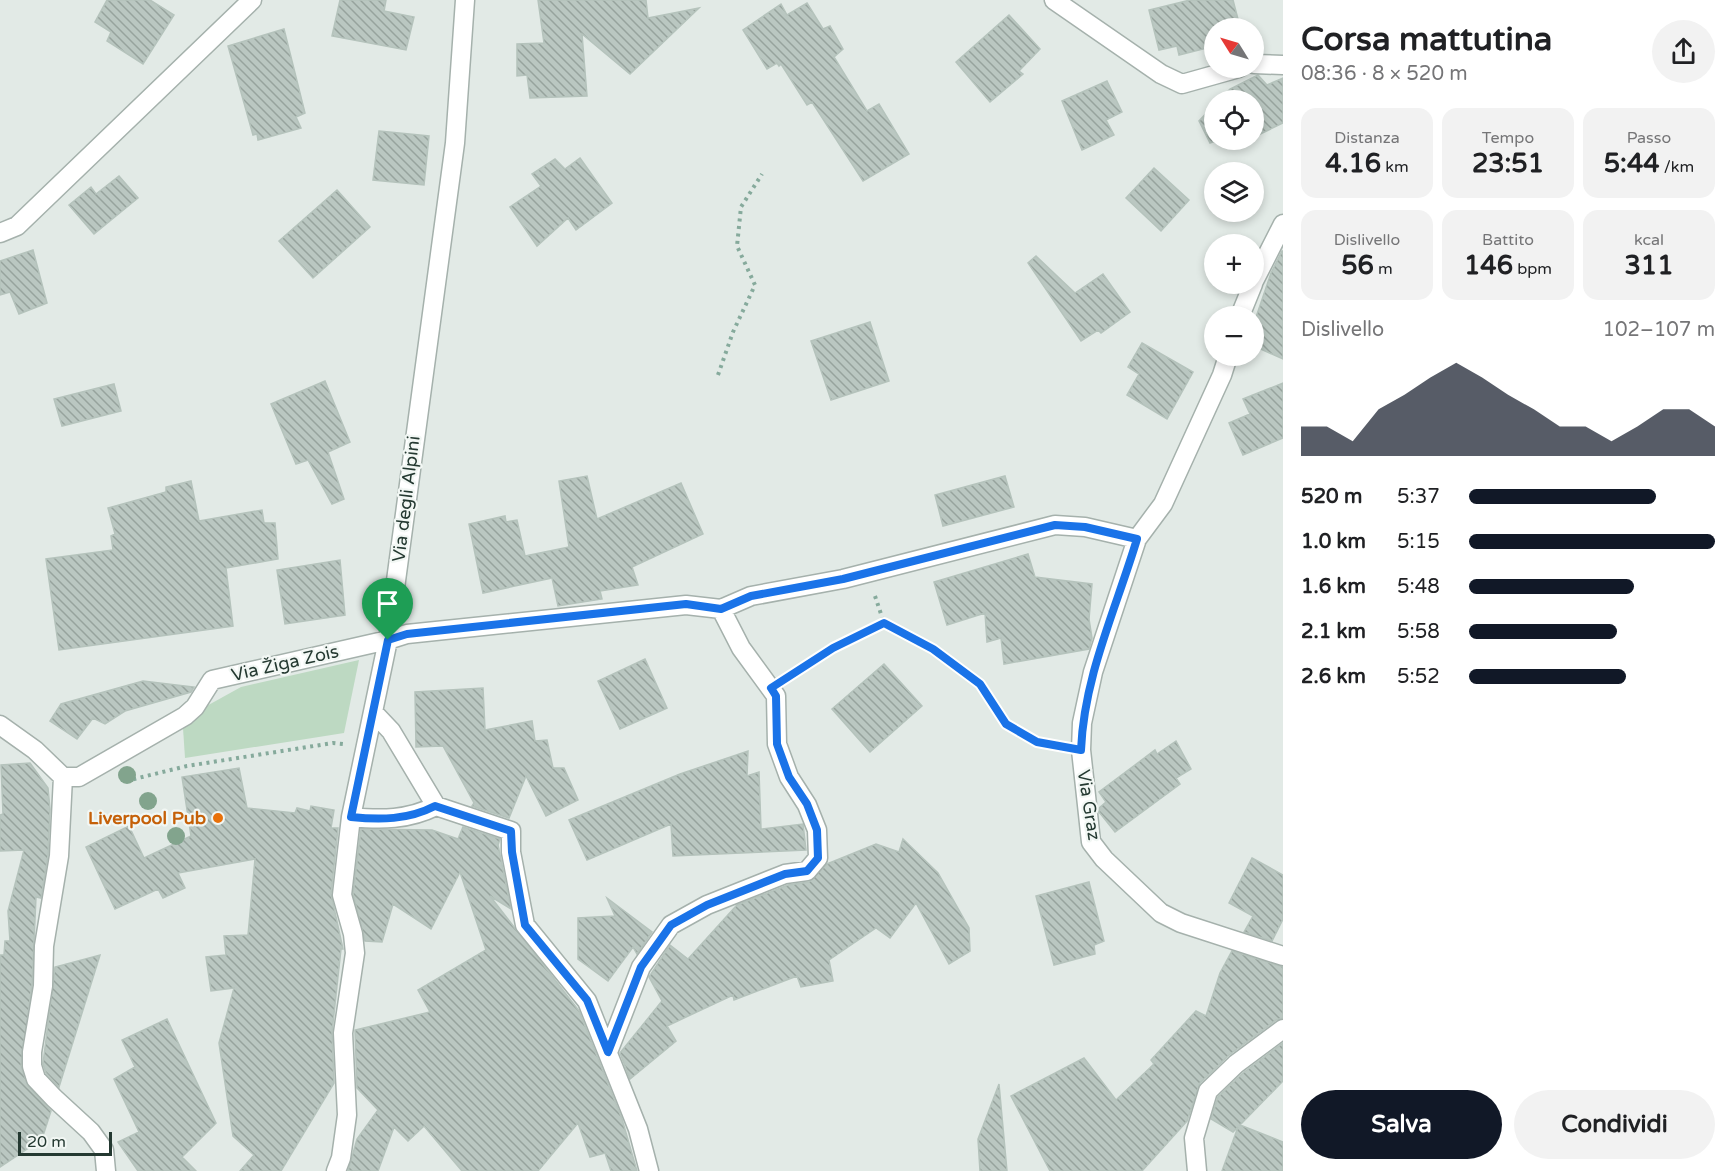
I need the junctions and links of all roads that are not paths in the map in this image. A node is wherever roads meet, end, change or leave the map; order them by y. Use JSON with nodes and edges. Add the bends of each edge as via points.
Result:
{"nodes":[{"id":1,"x":252,"y":0,"type":"edge"},
{"id":2,"x":465,"y":0,"type":"edge"},
{"id":3,"x":1054,"y":0,"type":"edge"},
{"id":4,"x":1264,"y":64,"type":"edge"},
{"id":5,"x":1283,"y":65,"type":"edge"},
{"id":6,"x":1204,"y":78,"type":"edge"},
{"id":7,"x":1283,"y":224,"type":"edge"},
{"id":8,"x":0,"y":233,"type":"edge"},
{"id":9,"x":1264,"y":261,"type":"edge"},
{"id":10,"x":1225,"y":366,"type":"edge"},
{"id":11,"x":1137,"y":539,"type":"junction"},
{"id":12,"x":721,"y":609,"type":"junction"},
{"id":13,"x":388,"y":640,"type":"junction"},
{"id":14,"x":373,"y":712,"type":"junction"},
{"id":15,"x":0,"y":725,"type":"edge"},
{"id":16,"x":63,"y":777,"type":"junction"},
{"id":17,"x":435,"y":806,"type":"junction"},
{"id":18,"x":351,"y":817,"type":"junction"},
{"id":19,"x":1283,"y":956,"type":"edge"},
{"id":20,"x":1283,"y":1029,"type":"edge"},
{"id":21,"x":608,"y":1052,"type":"junction"},
{"id":22,"x":106,"y":1171,"type":"edge"},
{"id":23,"x":336,"y":1171,"type":"edge"},
{"id":24,"x":649,"y":1171,"type":"edge"},
{"id":25,"x":1197,"y":1171,"type":"edge"}],
"edges":[{"from":1,"to":8,"type":"street","via":[[17,226]]},
{"from":2,"to":13,"type":"street","name":"Via degli Alpini","via":[[455,143]]},
{"from":3,"to":6,"type":"street","via":[[1161,74],[1182,84]]},
{"from":4,"to":5,"type":"street"},
{"from":7,"to":9,"type":"street"},
{"from":10,"to":11,"type":"street","name":"Via Graz","via":[[1163,504]]},
{"from":11,"to":12,"type":"street","via":[[1085,527],[1055,525],[843,579],[751,596]]},
{"from":11,"to":19,"type":"street","name":"Via Graz","via":[[1093,672],[1082,723],[1081,750],[1091,842],[1104,860],[1161,913]]},
{"from":12,"to":13,"type":"street","name":"Via Žiga Zois","via":[[686,604],[407,634]]},
{"from":12,"to":21,"type":"street","via":[[741,648],[776,696],[777,744],[789,777],[807,804],[817,830],[818,858],[807,871],[785,874],[707,905],[671,925],[641,967]]},
{"from":13,"to":14,"type":"street","name":"Via degli Alpini"},
{"from":13,"to":16,"type":"street","name":"Via Žiga Zois","via":[[212,680],[185,716],[79,777]]},
{"from":14,"to":17,"type":"street","via":[[391,731]]},
{"from":14,"to":18,"type":"street","name":"Via degli Alpini"},
{"from":15,"to":16,"type":"street"},
{"from":16,"to":22,"type":"street","via":[[58,856],[32,1066],[36,1079],[91,1132],[104,1150]]},
{"from":17,"to":18,"type":"street","via":[[405,817]]},
{"from":17,"to":21,"type":"street","via":[[511,831],[525,925],[587,1000]]},
{"from":18,"to":23,"type":"street","name":"Via degli Alpini","via":[[342,895],[355,953],[343,1033],[347,1115]]},
{"from":20,"to":25,"type":"street","via":[[1208,1091],[1194,1137]]},
{"from":21,"to":24,"type":"street","via":[[638,1129]]}]}
